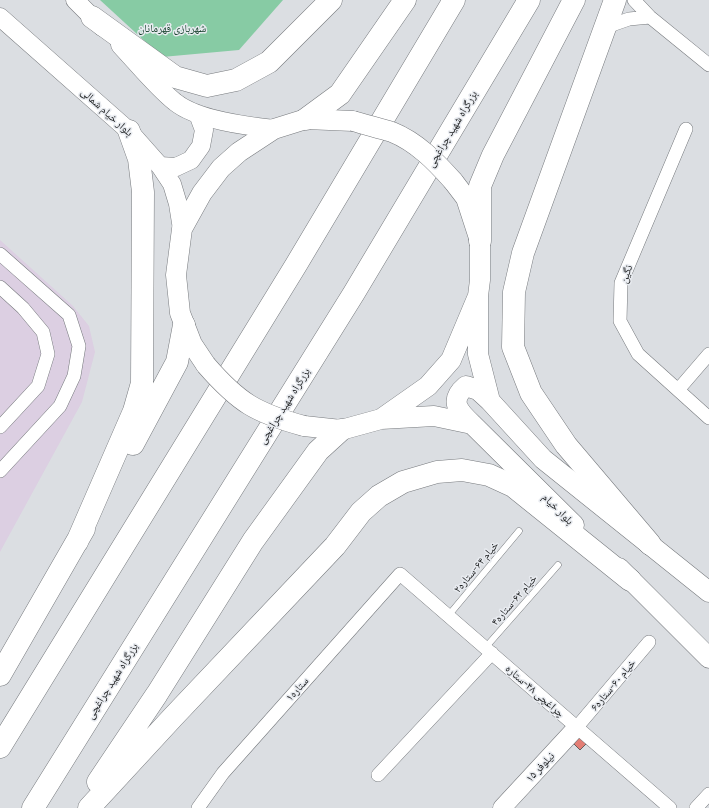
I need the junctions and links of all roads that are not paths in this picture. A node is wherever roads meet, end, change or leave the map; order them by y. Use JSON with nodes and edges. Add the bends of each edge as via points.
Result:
{"nodes":[{"id":1,"x":75,"y":0,"type":"edge"},
{"id":2,"x":331,"y":0,"type":"edge"},
{"id":3,"x":405,"y":0,"type":"edge"},
{"id":4,"x":454,"y":0,"type":"edge"},
{"id":5,"x":529,"y":0,"type":"edge"},
{"id":6,"x":574,"y":0,"type":"edge"},
{"id":7,"x":615,"y":0,"type":"edge"},
{"id":8,"x":634,"y":0,"type":"edge"},
{"id":9,"x":92,"y":17,"type":"junction"},
{"id":10,"x":650,"y":17,"type":"junction"},
{"id":11,"x":3,"y":23,"type":"edge"},
{"id":12,"x":606,"y":27,"type":"junction"},
{"id":13,"x":709,"y":65,"type":"edge"},
{"id":14,"x":198,"y":114,"type":"junction"},
{"id":15,"x":306,"y":120,"type":"junction"},
{"id":16,"x":274,"y":129,"type":"junction"},
{"id":17,"x":686,"y":129,"type":"dead end"},
{"id":18,"x":129,"y":131,"type":"junction"},
{"id":19,"x":160,"y":166,"type":"junction"},
{"id":20,"x":182,"y":229,"type":"junction"},
{"id":21,"x":480,"y":241,"type":"junction"},
{"id":22,"x":0,"y":254,"type":"edge"},
{"id":23,"x":0,"y":287,"type":"edge"},
{"id":24,"x":478,"y":296,"type":"junction"},
{"id":25,"x":184,"y":325,"type":"junction"},
{"id":26,"x":709,"y":354,"type":"edge"},
{"id":27,"x":678,"y":390,"type":"junction"},
{"id":28,"x":490,"y":401,"type":"junction"},
{"id":29,"x":709,"y":418,"type":"edge"},
{"id":30,"x":380,"y":419,"type":"junction"},
{"id":31,"x":472,"y":424,"type":"junction"},
{"id":32,"x":0,"y":427,"type":"edge"},
{"id":33,"x":341,"y":430,"type":"junction"},
{"id":34,"x":0,"y":471,"type":"edge"},
{"id":35,"x":519,"y":531,"type":"dead end"},
{"id":36,"x":77,"y":542,"type":"junction"},
{"id":37,"x":650,"y":544,"type":"junction"},
{"id":38,"x":558,"y":565,"type":"dead end"},
{"id":39,"x":400,"y":574,"type":"joint"},
{"id":40,"x":630,"y":580,"type":"junction"},
{"id":41,"x":709,"y":592,"type":"edge"},
{"id":42,"x":448,"y":616,"type":"junction"},
{"id":43,"x":22,"y":635,"type":"junction"},
{"id":44,"x":649,"y":642,"type":"dead end"},
{"id":45,"x":488,"y":651,"type":"junction"},
{"id":46,"x":0,"y":656,"type":"edge"},
{"id":47,"x":709,"y":658,"type":"edge"},
{"id":48,"x":0,"y":666,"type":"edge"},
{"id":49,"x":0,"y":675,"type":"edge"},
{"id":50,"x":577,"y":727,"type":"junction"},
{"id":51,"x":0,"y":747,"type":"edge"},
{"id":52,"x":378,"y":775,"type":"dead end"},
{"id":53,"x":709,"y":794,"type":"edge"},
{"id":54,"x":33,"y":808,"type":"edge"},
{"id":55,"x":81,"y":808,"type":"edge"},
{"id":56,"x":90,"y":808,"type":"edge"},
{"id":57,"x":198,"y":808,"type":"edge"},
{"id":58,"x":502,"y":808,"type":"edge"},
{"id":59,"x":670,"y":808,"type":"edge"},
{"id":60,"x":696,"y":808,"type":"edge"}],
"edges":[{"from":1,"to":9,"type":"main road"},
{"from":2,"to":9,"type":"highway","via":[[269,62],[236,80],[207,86],[174,77]]},
{"from":3,"to":15,"type":"highway","via":[[340,94]]},
{"from":4,"to":51,"type":"highway","via":[[292,272]]},
{"from":5,"to":54,"type":"highway","name":"بزرگراه شهید چراغچی","via":[[354,293]]},
{"from":6,"to":21,"type":"highway","via":[[492,155],[480,186]]},
{"from":7,"to":12,"type":"highway"},
{"from":8,"to":10,"type":"street"},
{"from":9,"to":14,"type":"main road","via":[[175,103]]},
{"from":10,"to":12,"type":"street","via":[[629,19]]},
{"from":10,"to":13,"type":"street"},
{"from":11,"to":18,"type":"main road","name":"بلوار خیام شمالی"},
{"from":12,"to":37,"type":"highway","via":[[523,253],[514,292],[513,347],[531,393],[566,445]]},
{"from":14,"to":16,"type":"main road","via":[[235,124]]},
{"from":14,"to":19,"type":"main road","via":[[204,130],[201,146],[195,155],[191,160],[176,167]]},
{"from":15,"to":16,"type":"main road"},
{"from":15,"to":21,"type":"main road","bridge":true,"via":[[353,121],[393,133],[413,143],[432,158],[466,198]]},
{"from":16,"to":20,"type":"main road","via":[[239,152],[221,168],[202,193]]},
{"from":17,"to":27,"type":"street","name":"نگین","via":[[621,283],[620,321],[638,354]]},
{"from":18,"to":19,"type":"main road","name":"بلوار خیام شمالی"},
{"from":18,"to":36,"type":"highway","via":[[140,159],[143,192],[142,383],[134,411]]},
{"from":19,"to":20,"type":"main road","name":"بلوار خیام شمالی","via":[[172,184]]},
{"from":20,"to":25,"type":"main road","via":[[176,275],[180,313]]},
{"from":21,"to":24,"type":"main road"},
{"from":22,"to":34,"type":"street","via":[[69,315],[79,346],[74,376],[60,406]]},
{"from":23,"to":32,"type":"street","via":[[23,308],[43,332],[48,354],[38,386]]},
{"from":24,"to":28,"type":"main road","via":[[478,354]]},
{"from":24,"to":30,"type":"main road","via":[[451,360],[428,386]]},
{"from":25,"to":33,"type":"main road","bridge":true,"via":[[192,344],[206,365],[222,383],[256,410],[304,426]]},
{"from":25,"to":36,"type":"highway","via":[[177,362]]},
{"from":26,"to":27,"type":"street"},
{"from":27,"to":29,"type":"street","name":"نگین"},
{"from":28,"to":31,"type":"main road","name":"بلوار خیام","via":[[478,390],[466,386],[461,391],[457,398],[457,406],[459,412]]},
{"from":28,"to":37,"type":"main road","via":[[543,459]]},
{"from":30,"to":31,"type":"main road","via":[[434,416]]},
{"from":30,"to":33,"type":"main road"},
{"from":31,"to":40,"type":"main road","name":"بلوار خیام"},
{"from":33,"to":55,"type":"highway","via":[[318,452],[253,541],[157,694]]},
{"from":35,"to":42,"type":"lane","name":"خیام ۶۴-ستاره۲"},
{"from":36,"to":43,"type":"highway"},
{"from":37,"to":41,"type":"main road"},
{"from":38,"to":45,"type":"lane","name":"خیام ۶۲-ستاره۴"},
{"from":39,"to":42,"type":"street","name":"چراغچی ۴۸-ستاره"},
{"from":39,"to":57,"type":"street","name":"ستاره۱","via":[[228,768]]},
{"from":40,"to":47,"type":"main road","name":"بلوار خیام"},
{"from":40,"to":56,"type":"highway","via":[[513,486],[489,475],[462,470],[437,472],[403,482],[379,496],[361,512],[335,546],[172,717]]},
{"from":42,"to":45,"type":"street","name":"چراغچی ۴۸-ستاره"},
{"from":43,"to":46,"type":"street"},
{"from":43,"to":48,"type":"main road"},
{"from":43,"to":49,"type":"highway"},
{"from":44,"to":50,"type":"street","name":"خیام ۶۰-ستاره۶"},
{"from":45,"to":50,"type":"street","name":"چراغچی ۴۸-ستاره"},
{"from":45,"to":52,"type":"street"},
{"from":50,"to":58,"type":"main road","name":"نیلوفر ۱۵"},
{"from":50,"to":59,"type":"street","name":"چراغچی ۴۸-ستاره"},
{"from":53,"to":60,"type":"street"}]}
